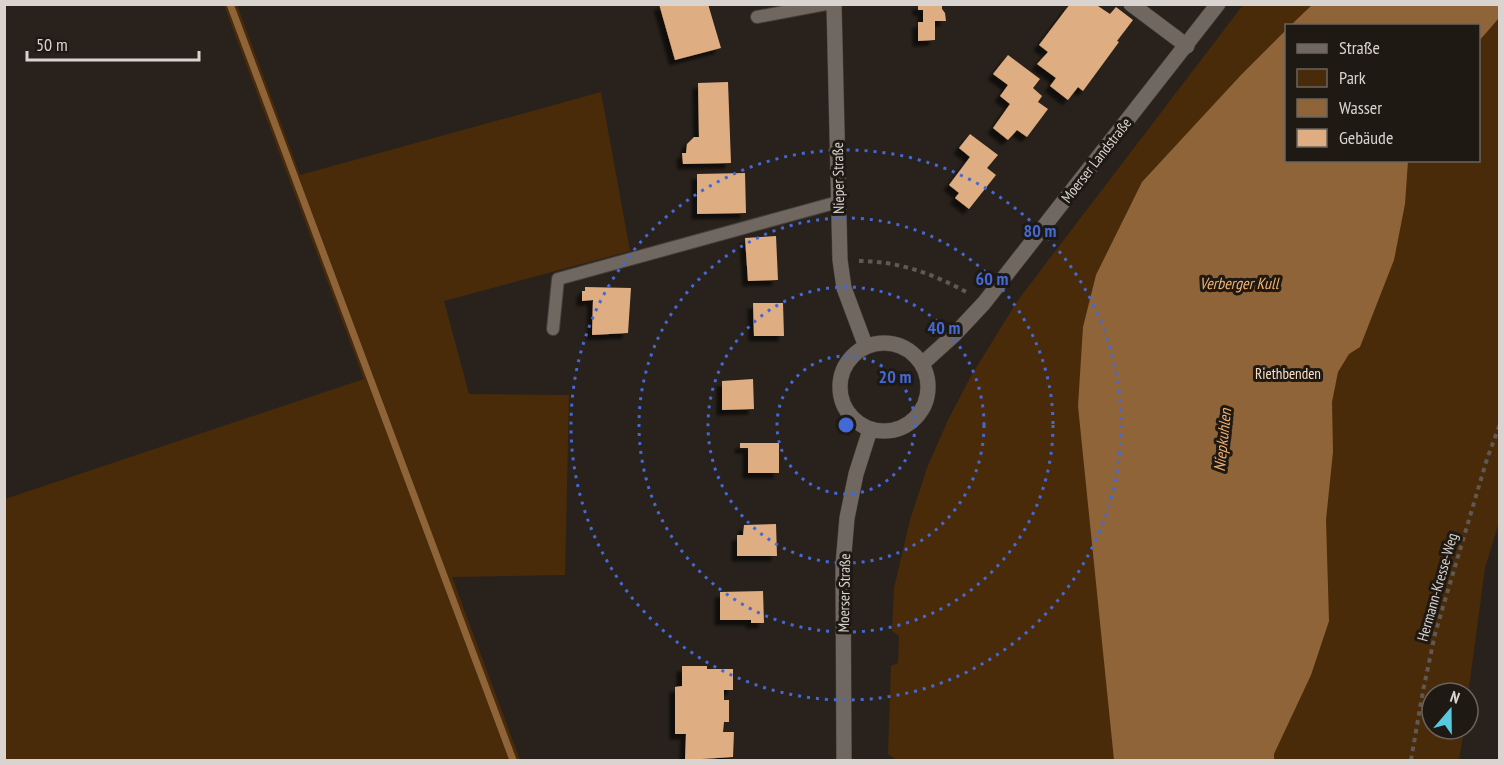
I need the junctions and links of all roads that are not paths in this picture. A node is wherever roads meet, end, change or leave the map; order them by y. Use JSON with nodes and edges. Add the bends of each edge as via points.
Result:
{"nodes":[{"id":1,"x":826,"y":4,"type":"edge"},
{"id":2,"x":834,"y":4,"type":"edge"},
{"id":3,"x":1131,"y":4,"type":"edge"},
{"id":4,"x":1218,"y":4,"type":"edge"},
{"id":5,"x":757,"y":17,"type":"dead end"},
{"id":6,"x":1187,"y":46,"type":"junction"},
{"id":7,"x":838,"y":202,"type":"junction"},
{"id":8,"x":553,"y":329,"type":"dead end"},
{"id":9,"x":866,"y":347,"type":"junction"},
{"id":10,"x":922,"y":364,"type":"junction"},
{"id":11,"x":870,"y":430,"type":"junction"},
{"id":12,"x":844,"y":760,"type":"edge"}],
"edges":[{"from":1,"to":5,"type":"lane"},
{"from":2,"to":7,"type":"main road","name":"Nieper Straße"},
{"from":3,"to":6,"type":"main road"},
{"from":4,"to":6,"type":"main road","name":"Moerser Landstraße"},
{"from":6,"to":10,"type":"main road","name":"Moerser Landstraße","via":[[984,303]]},
{"from":7,"to":8,"type":"lane","via":[[558,279]]},
{"from":7,"to":9,"type":"main road","name":"Nieper Straße","via":[[844,288]]},
{"from":9,"to":10,"type":"main road","via":[[882,343],[899,346]]},
{"from":9,"to":11,"type":"main road","via":[[851,357],[842,374],[840,390],[843,406],[854,420]]},
{"from":10,"to":11,"type":"main road","via":[[927,395],[921,412],[908,425],[890,431]]},
{"from":11,"to":12,"type":"main road","name":"Moerser Straße","via":[[847,518],[843,565]]}]}
